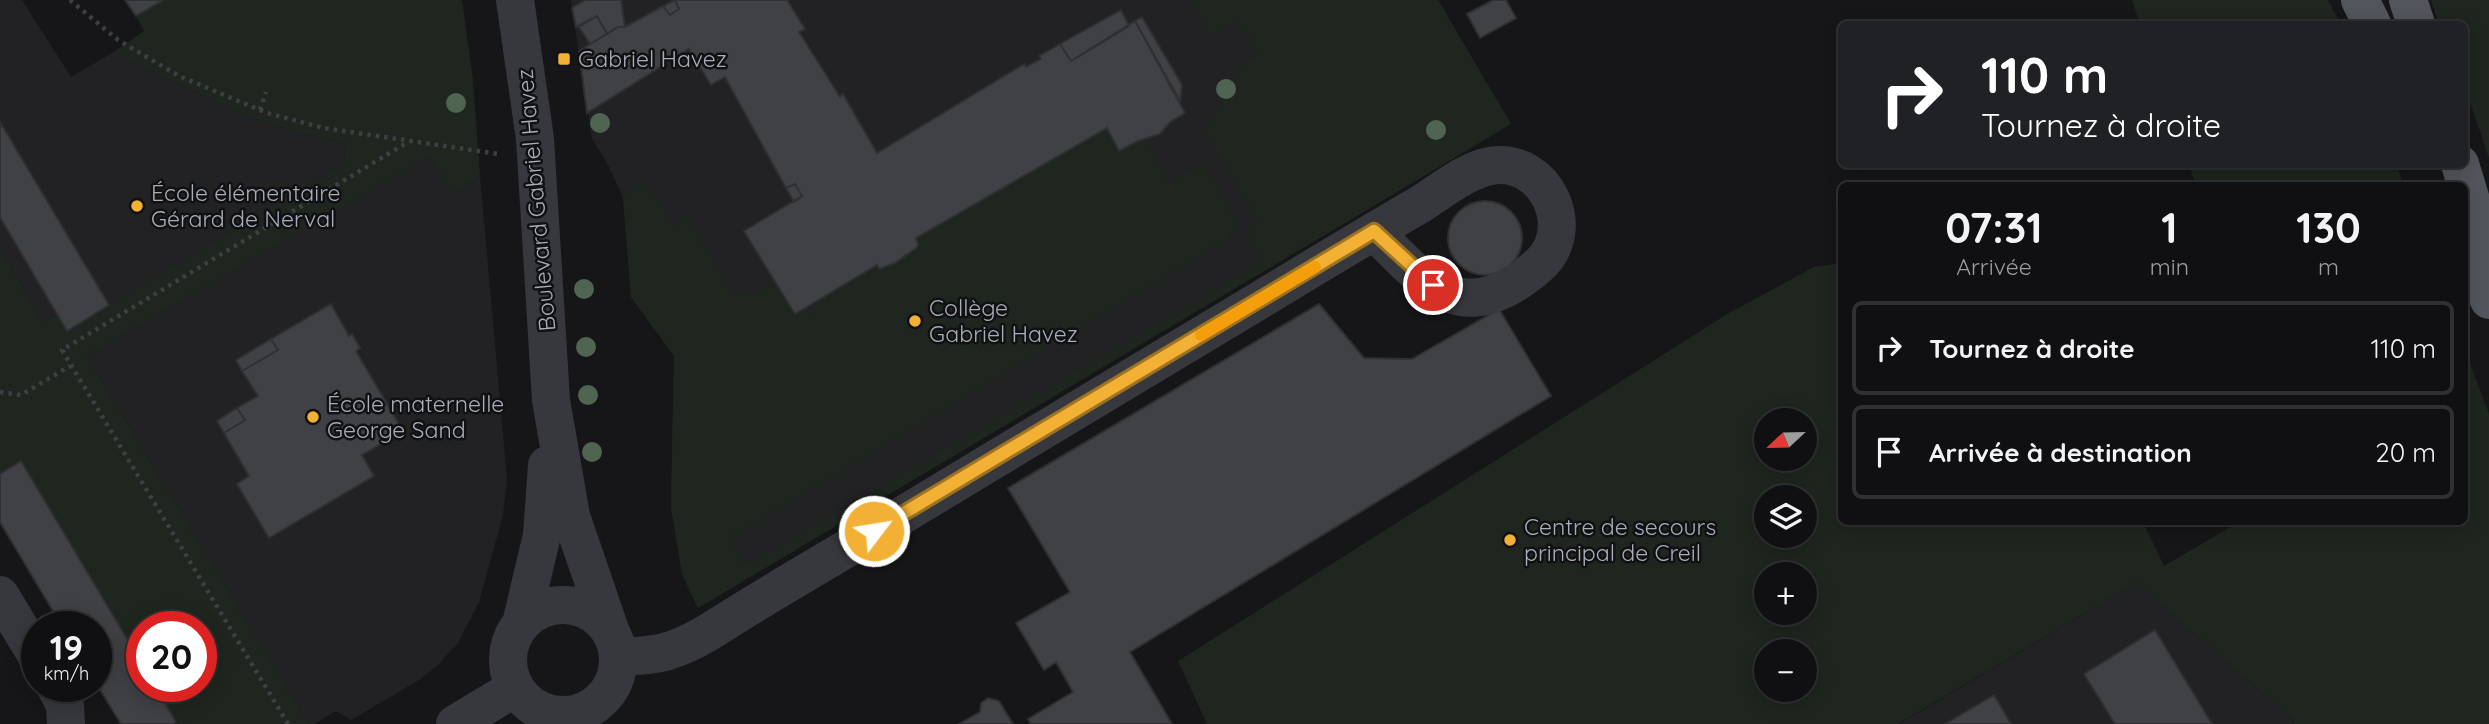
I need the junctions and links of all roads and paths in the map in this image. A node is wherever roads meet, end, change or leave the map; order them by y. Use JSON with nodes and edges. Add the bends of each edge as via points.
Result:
{"nodes":[{"id":1,"x":70,"y":0,"type":"edge"},
{"id":2,"x":515,"y":0,"type":"edge"},
{"id":3,"x":2361,"y":0,"type":"edge"},
{"id":4,"x":2409,"y":0,"type":"edge"},
{"id":5,"x":2371,"y":21,"type":"edge"},
{"id":6,"x":2415,"y":21,"type":"edge"},
{"id":7,"x":266,"y":92,"type":"dead end"},
{"id":8,"x":260,"y":110,"type":"junction"},
{"id":9,"x":408,"y":142,"type":"junction"},
{"id":10,"x":505,"y":155,"type":"dead end"},
{"id":11,"x":2468,"y":190,"type":"edge"},
{"id":12,"x":1374,"y":231,"type":"dead end"},
{"id":13,"x":2468,"y":250,"type":"edge"},
{"id":14,"x":2489,"y":260,"type":"edge"},
{"id":15,"x":2489,"y":300,"type":"edge"},
{"id":16,"x":71,"y":366,"type":"junction"},
{"id":17,"x":0,"y":392,"type":"edge"},
{"id":18,"x":551,"y":400,"type":"junction"},
{"id":19,"x":0,"y":595,"type":"edge"},
{"id":20,"x":521,"y":624,"type":"junction"},
{"id":21,"x":21,"y":630,"type":"edge"},
{"id":22,"x":615,"y":645,"type":"junction"},
{"id":23,"x":63,"y":702,"type":"edge"},
{"id":24,"x":537,"y":708,"type":"edge"},
{"id":25,"x":600,"y":712,"type":"edge"},
{"id":26,"x":66,"y":724,"type":"edge"},
{"id":27,"x":288,"y":724,"type":"edge"},
{"id":28,"x":455,"y":724,"type":"edge"}],
"edges":[{"from":1,"to":8,"type":"path","via":[[118,40],[168,70]]},
{"from":2,"to":18,"type":"street","name":"Boulevard Gabriel Havez","via":[[535,139]]},
{"from":3,"to":5,"type":"main road"},
{"from":4,"to":6,"type":"main road"},
{"from":7,"to":8,"type":"path"},
{"from":8,"to":9,"type":"path","via":[[324,128]]},
{"from":9,"to":10,"type":"path"},
{"from":9,"to":16,"type":"path","via":[[62,350]]},
{"from":11,"to":14,"type":"main road"},
{"from":12,"to":22,"type":"street","via":[[687,644],[651,655]]},
{"from":13,"to":15,"type":"main road"},
{"from":16,"to":17,"type":"path","via":[[21,395]]},
{"from":16,"to":27,"type":"path"},
{"from":18,"to":20,"type":"street","name":"Boulevard Gabriel Havez","via":[[542,535]]},
{"from":18,"to":22,"type":"street","name":"Boulevard Gabriel Havez","via":[[571,516]]},
{"from":19,"to":21,"type":"street"},
{"from":20,"to":22,"type":"street","via":[[540,609],[573,605],[595,615]]},
{"from":20,"to":24,"type":"street","via":[[512,638],[509,672]]},
{"from":22,"to":25,"type":"street","via":[[614,680]]},
{"from":23,"to":26,"type":"street"},
{"from":24,"to":25,"type":"street","via":[[556,715],[588,709]]},
{"from":24,"to":28,"type":"street"}]}
